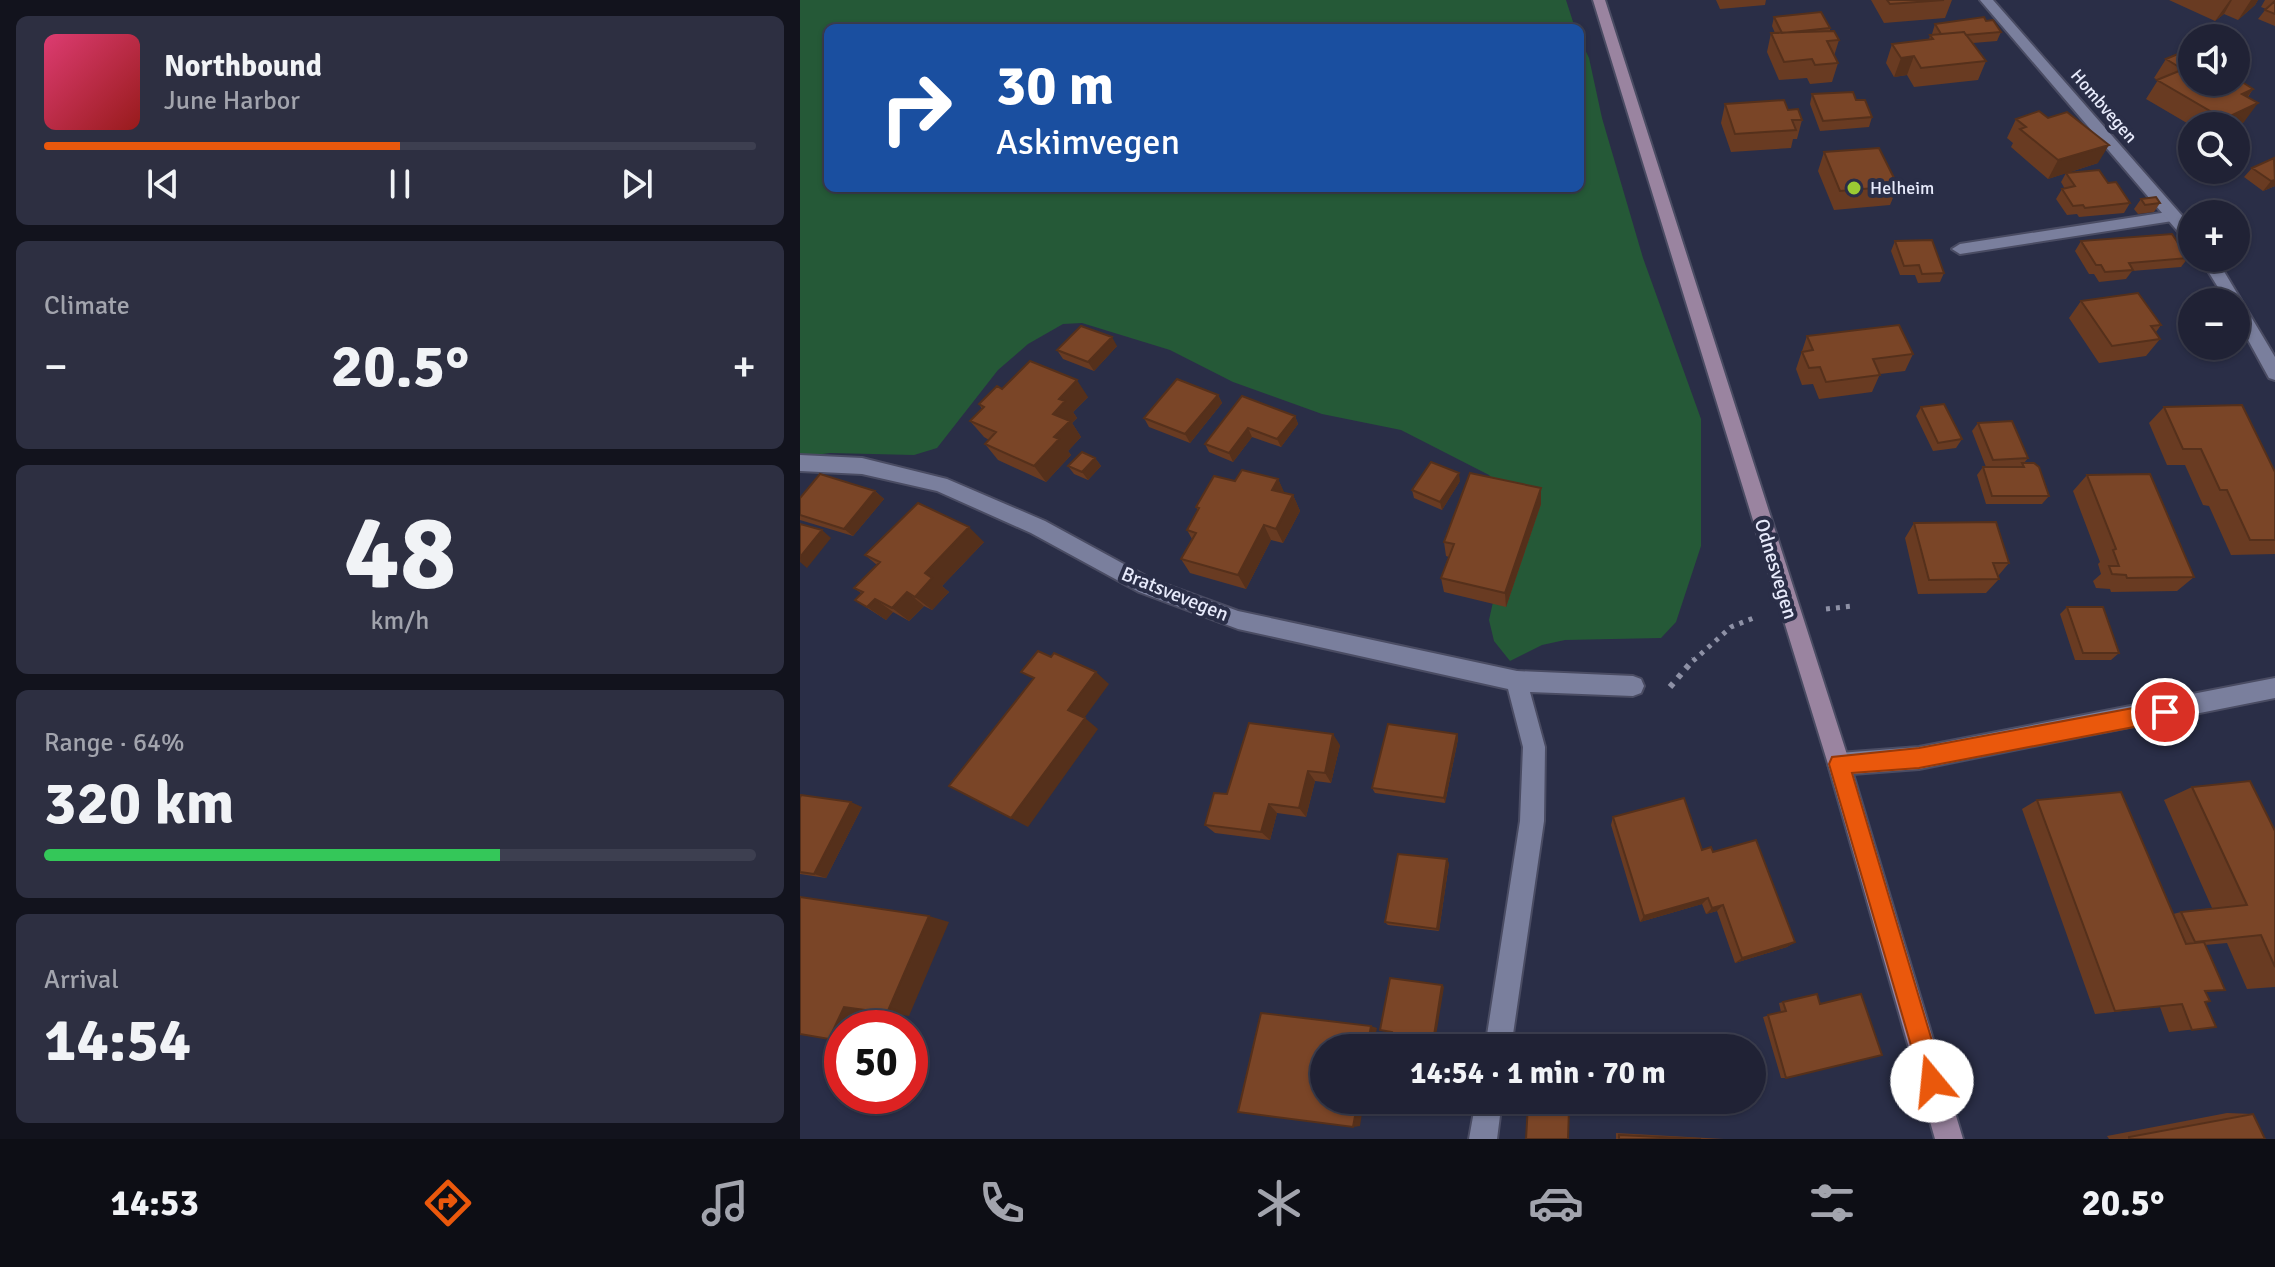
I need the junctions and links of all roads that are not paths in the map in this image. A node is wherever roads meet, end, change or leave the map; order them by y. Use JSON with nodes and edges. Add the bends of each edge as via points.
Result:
{"nodes":[{"id":1,"x":1599,"y":0,"type":"edge"},
{"id":2,"x":1986,"y":0,"type":"edge"},
{"id":3,"x":2174,"y":216,"type":"junction"},
{"id":4,"x":2178,"y":221,"type":"edge"},
{"id":5,"x":1960,"y":249,"type":"dead end"},
{"id":6,"x":2250,"y":328,"type":"edge"},
{"id":7,"x":2275,"y":373,"type":"edge"},
{"id":8,"x":800,"y":463,"type":"edge"},
{"id":9,"x":1517,"y":681,"type":"junction"},
{"id":10,"x":1633,"y":686,"type":"road end"},
{"id":11,"x":2275,"y":688,"type":"edge"},
{"id":12,"x":1839,"y":764,"type":"junction"},
{"id":13,"x":1500,"y":1034,"type":"edge"},
{"id":14,"x":1487,"y":1114,"type":"edge"},
{"id":15,"x":1483,"y":1139,"type":"edge"},
{"id":16,"x":1949,"y":1139,"type":"edge"}],
"edges":[{"from":1,"to":12,"type":"main road","name":"Odnesvegen"},
{"from":2,"to":3,"type":"street","name":"Hombvegen"},
{"from":3,"to":4,"type":"street","name":"Hombvegen"},
{"from":3,"to":5,"type":"street"},
{"from":6,"to":7,"type":"street"},
{"from":8,"to":9,"type":"street","name":"Bratsvevegen","via":[[862,466],[940,484],[1038,527],[1146,586],[1238,620]]},
{"from":9,"to":10,"type":"street","name":"Bratsvevegen"},
{"from":9,"to":13,"type":"street","via":[[1534,747],[1532,821]]},
{"from":11,"to":12,"type":"street","via":[[1919,758]]},
{"from":12,"to":16,"type":"main road","name":"Odnesvegen"},
{"from":14,"to":15,"type":"street"}]}
